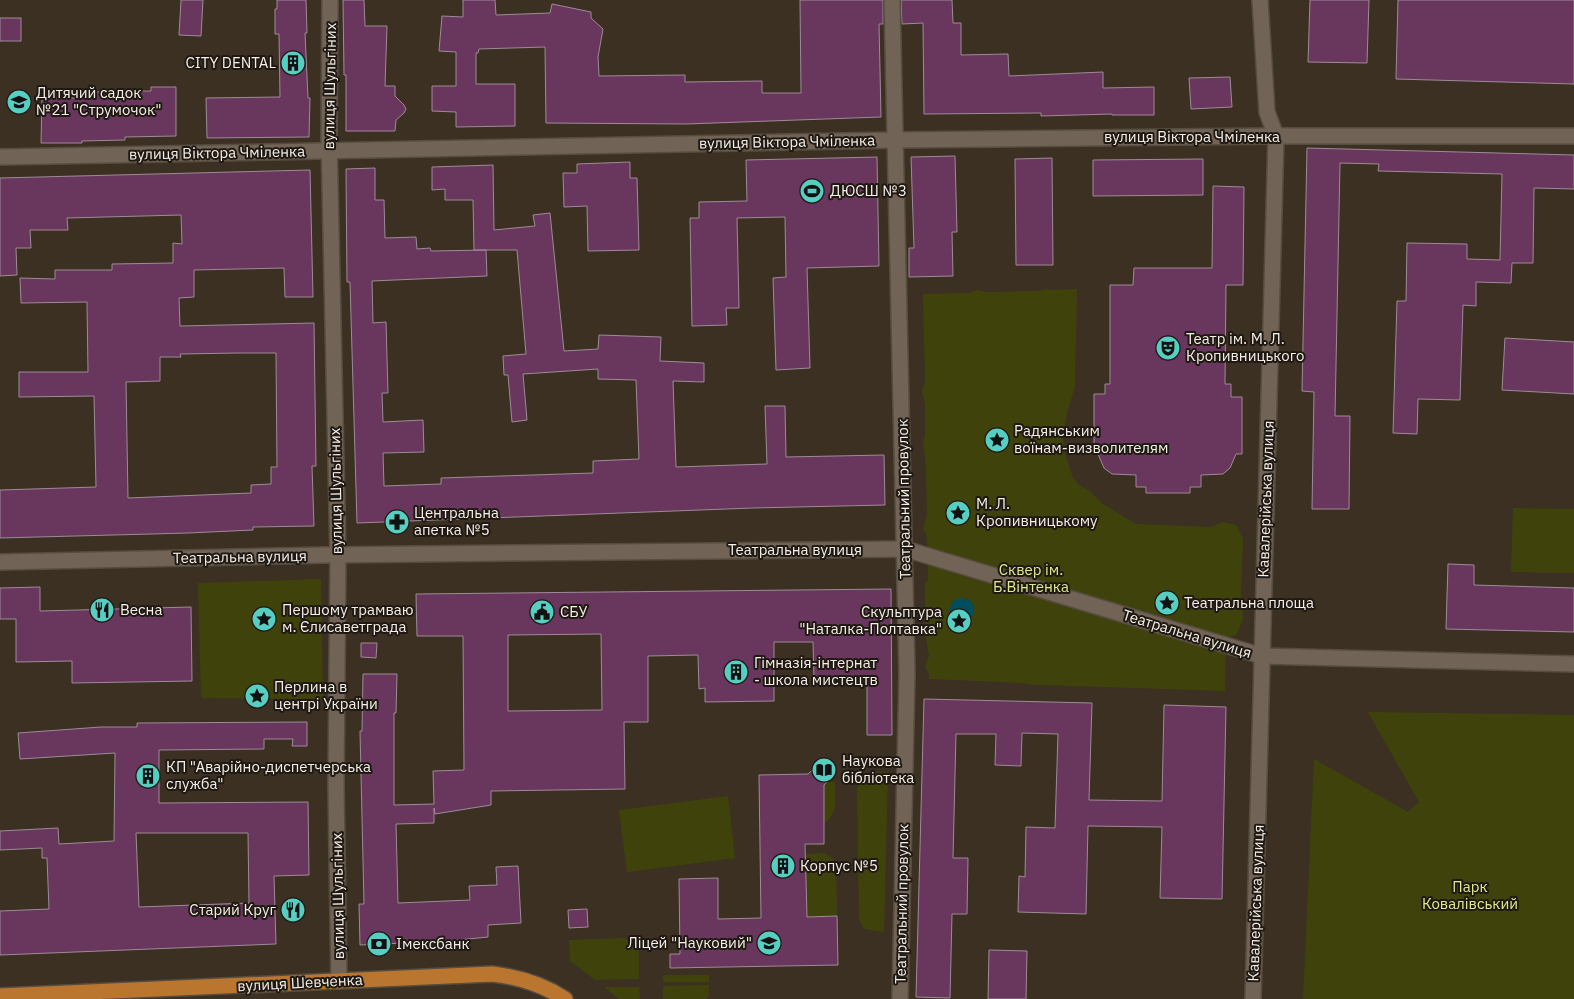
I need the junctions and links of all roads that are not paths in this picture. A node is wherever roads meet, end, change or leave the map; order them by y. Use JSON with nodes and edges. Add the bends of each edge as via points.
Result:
{"nodes":[{"id":1,"x":330,"y":0,"type":"edge"},
{"id":2,"x":892,"y":0,"type":"edge"},
{"id":3,"x":1260,"y":0,"type":"edge"},
{"id":4,"x":1276,"y":136,"type":"junction"},
{"id":5,"x":1574,"y":136,"type":"edge"},
{"id":6,"x":896,"y":140,"type":"junction"},
{"id":7,"x":329,"y":151,"type":"junction"},
{"id":8,"x":0,"y":157,"type":"edge"},
{"id":9,"x":905,"y":549,"type":"junction"},
{"id":10,"x":338,"y":555,"type":"junction"},
{"id":11,"x":0,"y":562,"type":"edge"},
{"id":12,"x":1262,"y":656,"type":"junction"},
{"id":13,"x":1574,"y":664,"type":"edge"},
{"id":14,"x":339,"y":981,"type":"junction"},
{"id":15,"x":0,"y":996,"type":"edge"},
{"id":16,"x":565,"y":999,"type":"edge"},
{"id":17,"x":900,"y":999,"type":"edge"},
{"id":18,"x":1253,"y":999,"type":"edge"}],
"edges":[{"from":1,"to":7,"type":"street","name":"вулиця Шульгіних"},
{"from":2,"to":6,"type":"street","name":"Театральний провулок"},
{"from":3,"to":4,"type":"street","name":"Кавалерійська вулиця","via":[[1267,112]]},
{"from":4,"to":5,"type":"street","name":"вулиця Віктора Чміленка"},
{"from":4,"to":6,"type":"street","name":"вулиця Віктора Чміленка"},
{"from":4,"to":12,"type":"street","name":"Кавалерійська вулиця"},
{"from":6,"to":7,"type":"street","name":"вулиця Віктора Чміленка"},
{"from":6,"to":9,"type":"street","name":"Театральний провулок"},
{"from":7,"to":8,"type":"street","name":"вулиця Віктора Чміленка"},
{"from":7,"to":10,"type":"street","name":"вулиця Шульгіних"},
{"from":9,"to":10,"type":"street","name":"Театральна вулиця"},
{"from":9,"to":12,"type":"street","name":"Театральна вулиця"},
{"from":9,"to":17,"type":"street","name":"Театральний провулок","via":[[908,673]]},
{"from":10,"to":11,"type":"street","name":"Театральна вулиця"},
{"from":10,"to":14,"type":"street","name":"вулиця Шульгіних","via":[[336,786]]},
{"from":12,"to":13,"type":"street","name":"Театральна вулиця"},
{"from":12,"to":18,"type":"street","name":"Кавалерійська вулиця"},
{"from":14,"to":15,"type":"main road","name":"вулиця Шевченка"},
{"from":14,"to":16,"type":"main road","name":"вулиця Шевченка","via":[[492,974],[525,979]]}]}
